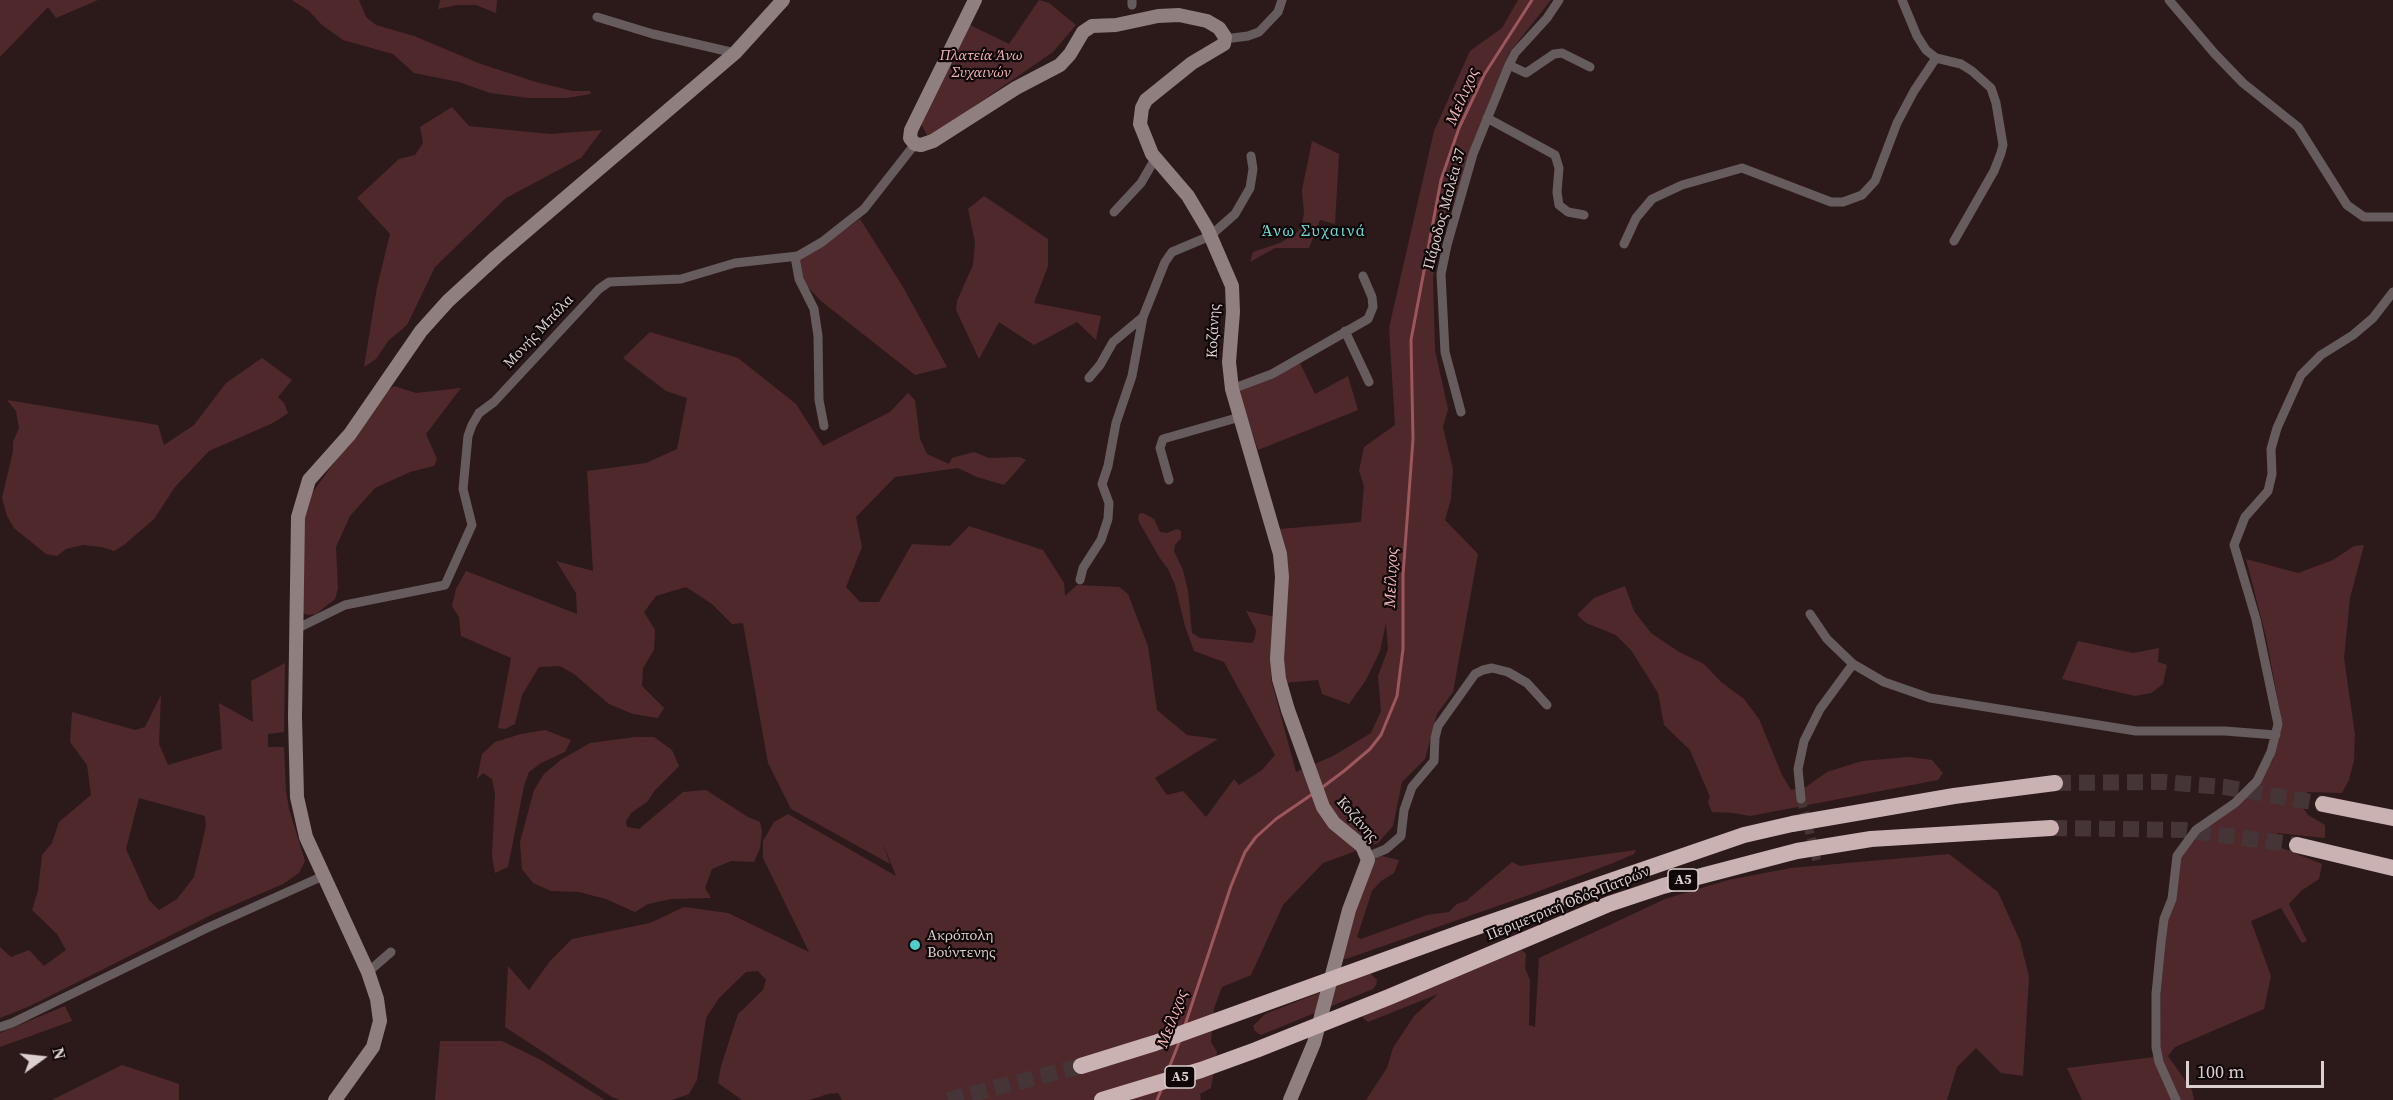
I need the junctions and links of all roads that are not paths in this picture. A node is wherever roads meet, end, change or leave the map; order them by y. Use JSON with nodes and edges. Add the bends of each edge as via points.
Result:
{"nodes":[{"id":1,"x":783,"y":0,"type":"edge"},
{"id":2,"x":975,"y":0,"type":"edge"},
{"id":3,"x":1282,"y":0,"type":"edge"},
{"id":4,"x":1559,"y":0,"type":"edge"},
{"id":5,"x":1902,"y":0,"type":"edge"},
{"id":6,"x":2169,"y":0,"type":"edge"},
{"id":7,"x":597,"y":17,"type":"dead end"},
{"id":8,"x":1225,"y":39,"type":"junction"},
{"id":9,"x":735,"y":52,"type":"junction"},
{"id":10,"x":1936,"y":58,"type":"junction"},
{"id":11,"x":1509,"y":65,"type":"junction"},
{"id":12,"x":1590,"y":67,"type":"dead end"},
{"id":13,"x":1487,"y":118,"type":"junction"},
{"id":14,"x":915,"y":144,"type":"junction"},
{"id":15,"x":1251,"y":156,"type":"dead end"},
{"id":16,"x":1155,"y":159,"type":"junction"},
{"id":17,"x":1114,"y":212,"type":"dead end"},
{"id":18,"x":1584,"y":215,"type":"dead end"},
{"id":19,"x":2393,"y":217,"type":"edge"},
{"id":20,"x":1210,"y":236,"type":"junction"},
{"id":21,"x":1954,"y":242,"type":"dead end"},
{"id":22,"x":1624,"y":244,"type":"dead end"},
{"id":23,"x":795,"y":257,"type":"junction"},
{"id":24,"x":1363,"y":276,"type":"dead end"},
{"id":25,"x":2393,"y":292,"type":"edge"},
{"id":26,"x":1143,"y":317,"type":"junction"},
{"id":27,"x":1346,"y":331,"type":"junction"},
{"id":28,"x":1089,"y":378,"type":"dead end"},
{"id":29,"x":1369,"y":382,"type":"dead end"},
{"id":30,"x":1232,"y":389,"type":"junction"},
{"id":31,"x":1461,"y":412,"type":"dead end"},
{"id":32,"x":1240,"y":417,"type":"junction"},
{"id":33,"x":824,"y":426,"type":"dead end"},
{"id":34,"x":1169,"y":480,"type":"dead end"},
{"id":35,"x":1080,"y":580,"type":"dead end"},
{"id":36,"x":1810,"y":614,"type":"dead end"},
{"id":37,"x":296,"y":629,"type":"junction"},
{"id":38,"x":1853,"y":664,"type":"junction"},
{"id":39,"x":1547,"y":705,"type":"dead end"},
{"id":40,"x":2276,"y":735,"type":"junction"},
{"id":41,"x":2055,"y":783,"type":"tunnel mouth"},
{"id":42,"x":1801,"y":799,"type":"tunnel mouth"},
{"id":43,"x":2323,"y":804,"type":"tunnel mouth"},
{"id":44,"x":2393,"y":818,"type":"edge"},
{"id":45,"x":2051,"y":828,"type":"tunnel mouth"},
{"id":46,"x":2297,"y":845,"type":"tunnel mouth"},
{"id":47,"x":1367,"y":857,"type":"junction"},
{"id":48,"x":2393,"y":868,"type":"edge"},
{"id":49,"x":323,"y":876,"type":"junction"},
{"id":50,"x":391,"y":952,"type":"dead end"},
{"id":51,"x":368,"y":972,"type":"junction"},
{"id":52,"x":0,"y":1027,"type":"edge"},
{"id":53,"x":1081,"y":1066,"type":"tunnel mouth"},
{"id":54,"x":335,"y":1100,"type":"edge"},
{"id":55,"x":1102,"y":1100,"type":"edge"},
{"id":56,"x":1290,"y":1100,"type":"edge"},
{"id":57,"x":2176,"y":1100,"type":"edge"}],
"edges":[{"from":1,"to":9,"type":"street"},
{"from":2,"to":14,"type":"street","via":[[911,130],[910,138]]},
{"from":3,"to":8,"type":"street","via":[[1280,8],[1259,32]]},
{"from":4,"to":11,"type":"street","name":"Πάροδος Μαλέα 37"},
{"from":5,"to":10,"type":"street","via":[[1921,44]]},
{"from":6,"to":19,"type":"street","via":[[2243,83],[2298,127],[2347,205],[2364,217]]},
{"from":7,"to":9,"type":"street"},
{"from":8,"to":14,"type":"street","via":[[1223,31],[1211,23],[1179,15],[1092,26],[1083,32],[1060,65],[933,141]]},
{"from":8,"to":16,"type":"street","name":"Κοζάνης","via":[[1224,44],[1168,80],[1144,102],[1140,124]]},
{"from":9,"to":37,"type":"street","via":[[496,257],[421,331],[350,434],[309,480],[298,517]]},
{"from":10,"to":21,"type":"street","via":[[1967,67],[1991,88],[2003,145],[1994,171]]},
{"from":10,"to":22,"type":"street","via":[[1897,123],[1875,181],[1862,195],[1831,202],[1742,168],[1682,184],[1652,200],[1636,218]]},
{"from":11,"to":12,"type":"street","via":[[1526,74],[1554,54],[1562,53]]},
{"from":11,"to":13,"type":"street","name":"Πάροδος Μαλέα 37"},
{"from":13,"to":18,"type":"street","via":[[1555,155],[1559,205],[1568,212]]},
{"from":13,"to":31,"type":"street","name":"Πάροδος Μαλέα 37","via":[[1467,175],[1441,274],[1445,352]]},
{"from":14,"to":23,"type":"street","name":"Μονής Μπάλα","via":[[864,209],[822,242]]},
{"from":15,"to":20,"type":"street","via":[[1252,178],[1246,198],[1235,214]]},
{"from":16,"to":17,"type":"street","via":[[1141,183]]},
{"from":16,"to":20,"type":"street","name":"Κοζάνης","via":[[1188,196]]},
{"from":20,"to":26,"type":"street","via":[[1172,252]]},
{"from":20,"to":30,"type":"street","name":"Κοζάνης","via":[[1232,289]]},
{"from":23,"to":33,"type":"street","via":[[799,279],[814,309]]},
{"from":23,"to":37,"type":"street","name":"Μονής Μπάλα","via":[[735,263],[681,279],[609,282],[479,413],[472,425],[463,489],[472,525],[445,585],[345,605]]},
{"from":24,"to":27,"type":"street","via":[[1373,307],[1368,319]]},
{"from":25,"to":40,"type":"street","via":[[2373,318],[2321,355],[2301,375],[2271,449],[2268,491],[2245,517],[2234,545],[2261,637],[2277,711]]},
{"from":26,"to":28,"type":"street","via":[[1113,342]]},
{"from":26,"to":35,"type":"street","via":[[1135,367],[1117,417],[1102,484],[1109,503],[1108,519]]},
{"from":27,"to":29,"type":"street"},
{"from":27,"to":30,"type":"street","via":[[1272,374]]},
{"from":30,"to":32,"type":"street","name":"Κοζάνης"},
{"from":32,"to":34,"type":"street","via":[[1163,439],[1160,447]]},
{"from":32,"to":47,"type":"street","name":"Κοζάνης","via":[[1280,554],[1279,679],[1327,814],[1359,843]]},
{"from":36,"to":38,"type":"street","via":[[1827,639]]},
{"from":37,"to":49,"type":"street","via":[[297,798],[306,837]]},
{"from":38,"to":40,"type":"street","via":[[1914,694],[1979,707],[2136,731]]},
{"from":38,"to":42,"type":"street","via":[[1820,709],[1804,741],[1798,769]]},
{"from":39,"to":47,"type":"street","via":[[1527,683],[1509,672],[1492,668],[1474,674],[1438,726],[1434,761],[1412,787],[1401,836],[1386,849]]},
{"from":40,"to":57,"type":"street","via":[[2254,785],[2196,830],[2177,856],[2161,943],[2156,1047]]},
{"from":41,"to":53,"type":"highway","name":"Περιμετρική Οδός Πατρών","number":"Α5","via":[[1954,796],[1758,831]]},
{"from":43,"to":44,"type":"highway"},
{"from":45,"to":55,"type":"highway","name":"Περιμετρική Οδός Πατρών","number":"Α5","via":[[1871,839],[1797,850],[1663,885],[1256,1050]]},
{"from":46,"to":48,"type":"highway"},
{"from":47,"to":56,"type":"street","name":"Κοζάνης","via":[[1349,910],[1321,1021]]},
{"from":49,"to":51,"type":"street"},
{"from":49,"to":52,"type":"street"},
{"from":50,"to":51,"type":"street"},
{"from":51,"to":54,"type":"street","via":[[379,1011],[376,1039]]}]}
